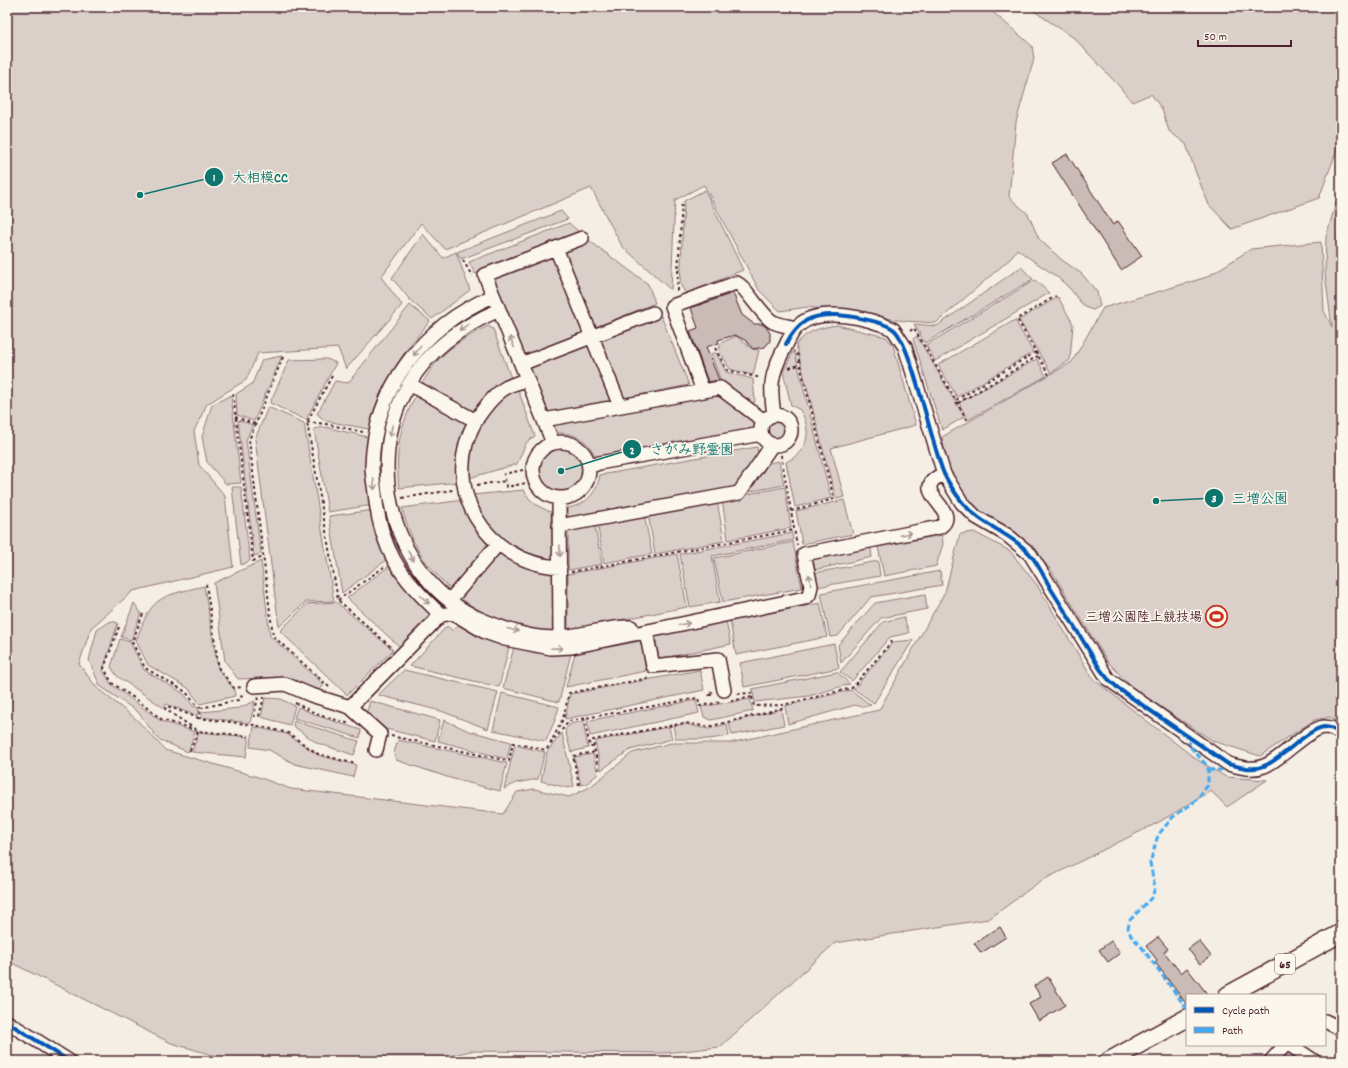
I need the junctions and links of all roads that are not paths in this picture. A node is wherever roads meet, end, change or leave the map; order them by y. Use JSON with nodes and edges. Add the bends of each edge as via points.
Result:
{"nodes":[{"id":1,"x":582,"y":238,"type":"dead end"},
{"id":2,"x":556,"y":248,"type":"junction"},
{"id":3,"x":493,"y":296,"type":"junction"},
{"id":4,"x":499,"y":310,"type":"junction"},
{"id":5,"x":653,"y":313,"type":"dead end"},
{"id":6,"x":791,"y":335,"type":"junction"},
{"id":7,"x":592,"y":336,"type":"junction"},
{"id":8,"x":521,"y":364,"type":"junction"},
{"id":9,"x":527,"y":379,"type":"junction"},
{"id":10,"x":409,"y":384,"type":"junction"},
{"id":11,"x":703,"y":391,"type":"junction"},
{"id":12,"x":620,"y":406,"type":"junction"},
{"id":13,"x":544,"y":420,"type":"junction"},
{"id":14,"x":476,"y":421,"type":"junction"},
{"id":15,"x":766,"y":423,"type":"junction"},
{"id":16,"x":553,"y":443,"type":"junction"},
{"id":17,"x":776,"y":445,"type":"junction"},
{"id":18,"x":589,"y":467,"type":"junction"},
{"id":19,"x":944,"y":474,"type":"junction"},
{"id":20,"x":559,"y":498,"type":"junction"},
{"id":21,"x":559,"y":526,"type":"junction"},
{"id":22,"x":498,"y":544,"type":"junction"},
{"id":23,"x":560,"y":571,"type":"junction"},
{"id":24,"x":450,"y":600,"type":"junction"},
{"id":25,"x":441,"y":615,"type":"junction"},
{"id":26,"x":646,"y":632,"type":"junction"},
{"id":27,"x":560,"y":638,"type":"junction"},
{"id":28,"x":254,"y":686,"type":"road end"},
{"id":29,"x":725,"y":696,"type":"road end"},
{"id":30,"x":350,"y":706,"type":"junction"},
{"id":31,"x":1341,"y":734,"type":"edge"},
{"id":32,"x":376,"y":750,"type":"dead end"},
{"id":33,"x":1341,"y":933,"type":"edge"},
{"id":34,"x":1230,"y":994,"type":"edge"},
{"id":35,"x":1186,"y":1019,"type":"edge"},
{"id":36,"x":7,"y":1022,"type":"edge"},
{"id":37,"x":1326,"y":1022,"type":"edge"},
{"id":38,"x":1341,"y":1029,"type":"edge"},
{"id":39,"x":1284,"y":1046,"type":"edge"},
{"id":40,"x":1292,"y":1046,"type":"edge"},
{"id":41,"x":68,"y":1061,"type":"edge"},
{"id":42,"x":1109,"y":1061,"type":"edge"},
{"id":43,"x":1271,"y":1061,"type":"edge"},
{"id":44,"x":1314,"y":1061,"type":"edge"}],
"edges":[{"from":1,"to":2,"type":"street"},
{"from":2,"to":3,"type":"street","via":[[485,275]]},
{"from":2,"to":7,"type":"street"},
{"from":3,"to":4,"type":"street"},
{"from":3,"to":25,"type":"street","one_way":true,"via":[[474,304],[446,322],[421,345],[401,372],[386,401],[376,435],[372,467],[383,532],[394,559],[415,590]]},
{"from":8,"to":4,"type":"street","one_way":true},
{"from":4,"to":10,"type":"street","one_way":true,"via":[[454,333],[437,348]]},
{"from":5,"to":7,"type":"street"},
{"from":6,"to":11,"type":"street","via":[[773,321],[751,300],[742,286],[736,283],[672,306]]},
{"from":6,"to":15,"type":"street","via":[[771,381]]},
{"from":6,"to":19,"type":"street","via":[[808,319],[828,315],[855,318],[893,329],[905,347]]},
{"from":7,"to":8,"type":"street"},
{"from":7,"to":12,"type":"street"},
{"from":8,"to":9,"type":"street"},
{"from":9,"to":13,"type":"street"},
{"from":9,"to":14,"type":"street","via":[[507,387],[492,399]]},
{"from":10,"to":14,"type":"street"},
{"from":10,"to":24,"type":"street","one_way":true,"via":[[399,404],[387,448],[386,471],[390,500],[401,538],[412,558],[425,576]]},
{"from":11,"to":12,"type":"street"},
{"from":11,"to":15,"type":"street","via":[[720,388]]},
{"from":12,"to":13,"type":"street"},
{"from":13,"to":16,"type":"street"},
{"from":14,"to":22,"type":"street","via":[[466,446],[463,464],[464,488],[475,516],[485,532]]},
{"from":15,"to":17,"type":"street","via":[[765,441]]},
{"from":15,"to":17,"type":"street","via":[[782,416],[788,420],[792,428],[791,436],[786,442]]},
{"from":15,"to":18,"type":"street"},
{"from":16,"to":18,"type":"street","via":[[574,445],[584,454]]},
{"from":16,"to":20,"type":"street","via":[[537,456],[533,470],[537,483],[546,493]]},
{"from":17,"to":21,"type":"street","via":[[739,493]]},
{"from":18,"to":20,"type":"street","via":[[586,483],[581,489],[567,497]]},
{"from":26,"to":19,"type":"street","one_way":true,"via":[[805,598],[809,595],[811,586],[804,554],[940,528],[944,524],[945,513],[930,489],[930,484],[932,480]]},
{"from":19,"to":31,"type":"street","via":[[962,503],[976,517],[1007,535],[1030,554],[1108,679],[1228,764],[1251,769],[1265,766],[1318,729],[1330,728]]},
{"from":20,"to":21,"type":"street"},
{"from":21,"to":23,"type":"street","one_way":true},
{"from":22,"to":23,"type":"street","via":[[512,555]]},
{"from":22,"to":24,"type":"street"},
{"from":23,"to":27,"type":"street"},
{"from":24,"to":27,"type":"street","one_way":true,"via":[[478,618],[499,627]]},
{"from":25,"to":26,"type":"street","one_way":true,"via":[[453,613],[486,632],[505,639],[551,648],[572,647]]},
{"from":25,"to":30,"type":"street"},
{"from":26,"to":27,"type":"street","via":[[630,627]]},
{"from":26,"to":29,"type":"street","via":[[653,666],[718,659]]},
{"from":28,"to":30,"type":"street","via":[[285,684],[311,695]]},
{"from":30,"to":32,"type":"street","via":[[380,734]]},
{"from":33,"to":34,"type":"main road","number":"65"},
{"from":35,"to":42,"type":"main road"},
{"from":36,"to":41,"type":"street"},
{"from":37,"to":38,"type":"street"},
{"from":39,"to":43,"type":"street"},
{"from":40,"to":44,"type":"street"}]}
